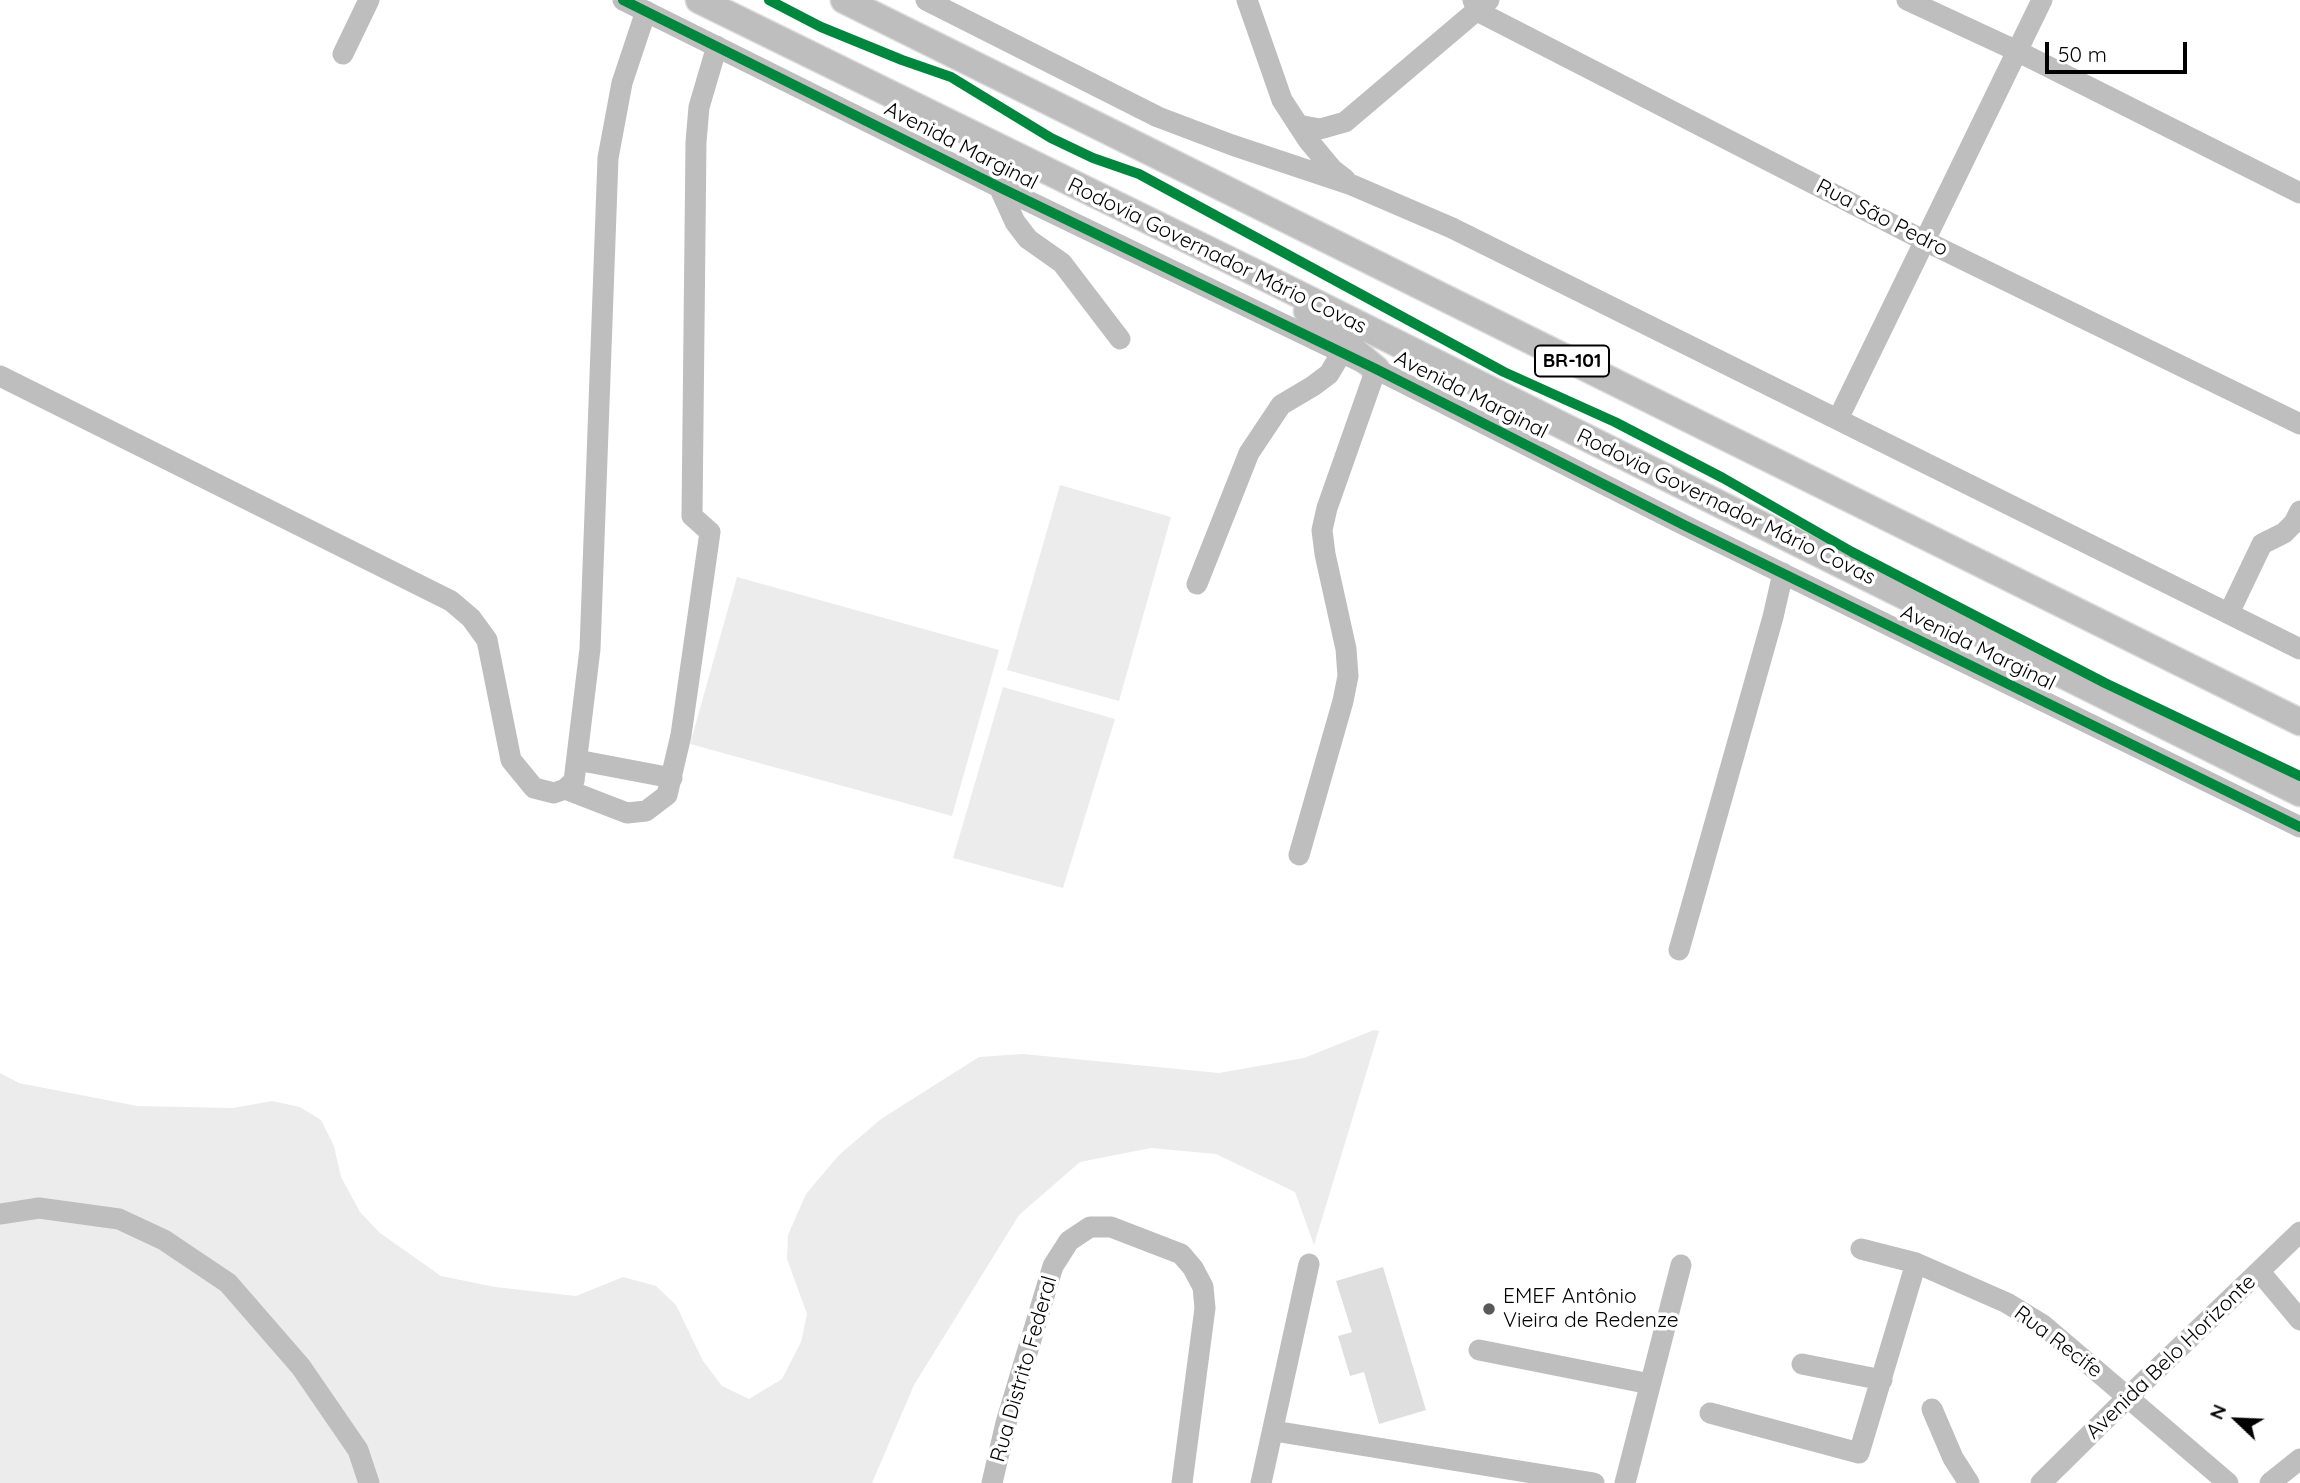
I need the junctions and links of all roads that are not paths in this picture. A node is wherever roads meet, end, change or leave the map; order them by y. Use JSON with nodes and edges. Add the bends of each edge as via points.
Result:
{"nodes":[{"id":1,"x":369,"y":0,"type":"edge"},
{"id":2,"x":623,"y":0,"type":"edge"},
{"id":3,"x":699,"y":0,"type":"edge"},
{"id":4,"x":844,"y":0,"type":"edge"},
{"id":5,"x":926,"y":0,"type":"edge"},
{"id":6,"x":1247,"y":0,"type":"edge"},
{"id":7,"x":1907,"y":0,"type":"edge"},
{"id":8,"x":2042,"y":0,"type":"edge"},
{"id":9,"x":1480,"y":4,"type":"edge"},
{"id":10,"x":646,"y":11,"type":"junction"},
{"id":11,"x":717,"y":46,"type":"junction"},
{"id":12,"x":2017,"y":51,"type":"junction"},
{"id":13,"x":343,"y":54,"type":"dead end"},
{"id":14,"x":1345,"y":121,"type":"junction"},
{"id":15,"x":1298,"y":125,"type":"junction"},
{"id":16,"x":1329,"y":166,"type":"junction"},
{"id":17,"x":1352,"y":185,"type":"junction"},
{"id":18,"x":999,"y":187,"type":"junction"},
{"id":19,"x":2300,"y":193,"type":"edge"},
{"id":20,"x":1925,"y":241,"type":"junction"},
{"id":21,"x":1274,"y":282,"type":"junction"},
{"id":22,"x":1120,"y":339,"type":"dead end"},
{"id":23,"x":1342,"y":352,"type":"junction"},
{"id":24,"x":1376,"y":369,"type":"junction"},
{"id":25,"x":0,"y":376,"type":"edge"},
{"id":26,"x":1838,"y":419,"type":"junction"},
{"id":27,"x":2300,"y":424,"type":"edge"},
{"id":28,"x":2300,"y":511,"type":"edge"},
{"id":29,"x":1783,"y":573,"type":"junction"},
{"id":30,"x":1197,"y":584,"type":"dead end"},
{"id":31,"x":2229,"y":613,"type":"junction"},
{"id":32,"x":2300,"y":649,"type":"edge"},
{"id":33,"x":2300,"y":722,"type":"edge"},
{"id":34,"x":577,"y":760,"type":"junction"},
{"id":35,"x":672,"y":778,"type":"junction"},
{"id":36,"x":565,"y":789,"type":"junction"},
{"id":37,"x":2300,"y":793,"type":"edge"},
{"id":38,"x":2300,"y":827,"type":"edge"},
{"id":39,"x":1299,"y":855,"type":"dead end"},
{"id":40,"x":1679,"y":950,"type":"dead end"},
{"id":41,"x":0,"y":1214,"type":"edge"},
{"id":42,"x":2300,"y":1232,"type":"edge"},
{"id":43,"x":1861,"y":1249,"type":"dead end"},
{"id":44,"x":1916,"y":1263,"type":"junction"},
{"id":45,"x":1309,"y":1264,"type":"dead end"},
{"id":46,"x":1681,"y":1265,"type":"dead end"},
{"id":47,"x":2260,"y":1272,"type":"junction"},
{"id":48,"x":2300,"y":1320,"type":"edge"},
{"id":49,"x":1479,"y":1350,"type":"dead end"},
{"id":50,"x":1802,"y":1364,"type":"dead end"},
{"id":51,"x":1882,"y":1380,"type":"junction"},
{"id":52,"x":1650,"y":1384,"type":"junction"},
{"id":53,"x":2128,"y":1396,"type":"junction"},
{"id":54,"x":1932,"y":1409,"type":"dead end"},
{"id":55,"x":1710,"y":1413,"type":"dead end"},
{"id":56,"x":1274,"y":1431,"type":"junction"},
{"id":57,"x":2300,"y":1459,"type":"edge"},
{"id":58,"x":2050,"y":1480,"type":"edge"},
{"id":59,"x":369,"y":1483,"type":"edge"},
{"id":60,"x":992,"y":1483,"type":"edge"},
{"id":61,"x":1182,"y":1483,"type":"edge"},
{"id":62,"x":1261,"y":1483,"type":"edge"},
{"id":63,"x":1594,"y":1483,"type":"edge"},
{"id":64,"x":1625,"y":1483,"type":"edge"},
{"id":65,"x":1969,"y":1483,"type":"edge"},
{"id":66,"x":2228,"y":1483,"type":"edge"},
{"id":67,"x":2270,"y":1483,"type":"edge"}],
"edges":[{"from":1,"to":13,"type":"street"},
{"from":2,"to":10,"type":"street","name":"Avenida Marginal"},
{"from":3,"to":21,"type":"main road","name":"Rodovia Governador Mário Covas"},
{"from":4,"to":33,"type":"main road","number":"BR-101"},
{"from":5,"to":17,"type":"street","via":[[1158,117]]},
{"from":6,"to":15,"type":"street","via":[[1282,100]]},
{"from":7,"to":12,"type":"street"},
{"from":8,"to":12,"type":"street"},
{"from":9,"to":14,"type":"street"},
{"from":9,"to":20,"type":"street","name":"Rua São Pedro"},
{"from":10,"to":11,"type":"street","name":"Avenida Marginal"},
{"from":10,"to":34,"type":"street","via":[[622,83],[608,158],[590,649]]},
{"from":11,"to":18,"type":"street","name":"Avenida Marginal"},
{"from":11,"to":35,"type":"street","via":[[699,107],[696,142],[692,516],[710,532]]},
{"from":12,"to":19,"type":"street"},
{"from":12,"to":20,"type":"street"},
{"from":14,"to":15,"type":"street","via":[[1320,129]]},
{"from":14,"to":16,"type":"street"},
{"from":15,"to":16,"type":"street"},
{"from":16,"to":17,"type":"street"},
{"from":17,"to":26,"type":"street","via":[[1452,228]]},
{"from":18,"to":22,"type":"street","via":[[1028,239],[1062,263]]},
{"from":18,"to":23,"type":"street","name":"Avenida Marginal"},
{"from":20,"to":26,"type":"street"},
{"from":20,"to":27,"type":"street","name":"Rua São Pedro"},
{"from":21,"to":24,"type":"main road"},
{"from":21,"to":37,"type":"main road","name":"Rodovia Governador Mário Covas"},
{"from":23,"to":24,"type":"street","name":"Avenida Marginal"},
{"from":23,"to":30,"type":"street","via":[[1329,374],[1281,405],[1249,453]]},
{"from":24,"to":29,"type":"street","name":"Avenida Marginal"},
{"from":24,"to":39,"type":"street","via":[[1322,530],[1348,676]]},
{"from":25,"to":36,"type":"street","via":[[451,601],[487,640],[510,760],[534,788],[554,793]]},
{"from":26,"to":31,"type":"street"},
{"from":28,"to":31,"type":"street","via":[[2284,533],[2262,544]]},
{"from":29,"to":38,"type":"street","name":"Avenida Marginal"},
{"from":29,"to":40,"type":"street"},
{"from":31,"to":32,"type":"street"},
{"from":34,"to":35,"type":"street"},
{"from":34,"to":36,"type":"street","via":[[574,781]]},
{"from":35,"to":36,"type":"street","via":[[667,795],[646,811],[627,813]]},
{"from":41,"to":59,"type":"street","via":[[39,1208],[118,1219],[164,1240],[228,1283],[301,1367],[358,1450]]},
{"from":42,"to":47,"type":"street","name":"Avenida Belo Horizonte"},
{"from":43,"to":44,"type":"street","name":"Rua Recife"},
{"from":44,"to":51,"type":"street"},
{"from":44,"to":53,"type":"street","name":"Rua Recife","via":[[2007,1303],[2043,1325]]},
{"from":45,"to":56,"type":"street"},
{"from":46,"to":52,"type":"street"},
{"from":47,"to":48,"type":"street"},
{"from":47,"to":53,"type":"street","name":"Avenida Belo Horizonte"},
{"from":49,"to":52,"type":"street"},
{"from":50,"to":51,"type":"street"},
{"from":51,"to":55,"type":"street","via":[[1859,1453]]},
{"from":52,"to":64,"type":"street"},
{"from":53,"to":58,"type":"street","name":"Avenida Belo Horizonte"},
{"from":53,"to":66,"type":"street","name":"Rua Recife"},
{"from":54,"to":65,"type":"street","via":[[1952,1458]]},
{"from":56,"to":62,"type":"street"},
{"from":56,"to":63,"type":"street"},
{"from":57,"to":67,"type":"street"},
{"from":60,"to":61,"type":"street","name":"Rua Distrito Federal","via":[[1053,1266],[1069,1241],[1090,1227],[1111,1227],[1181,1254],[1203,1287],[1205,1308]]}]}
